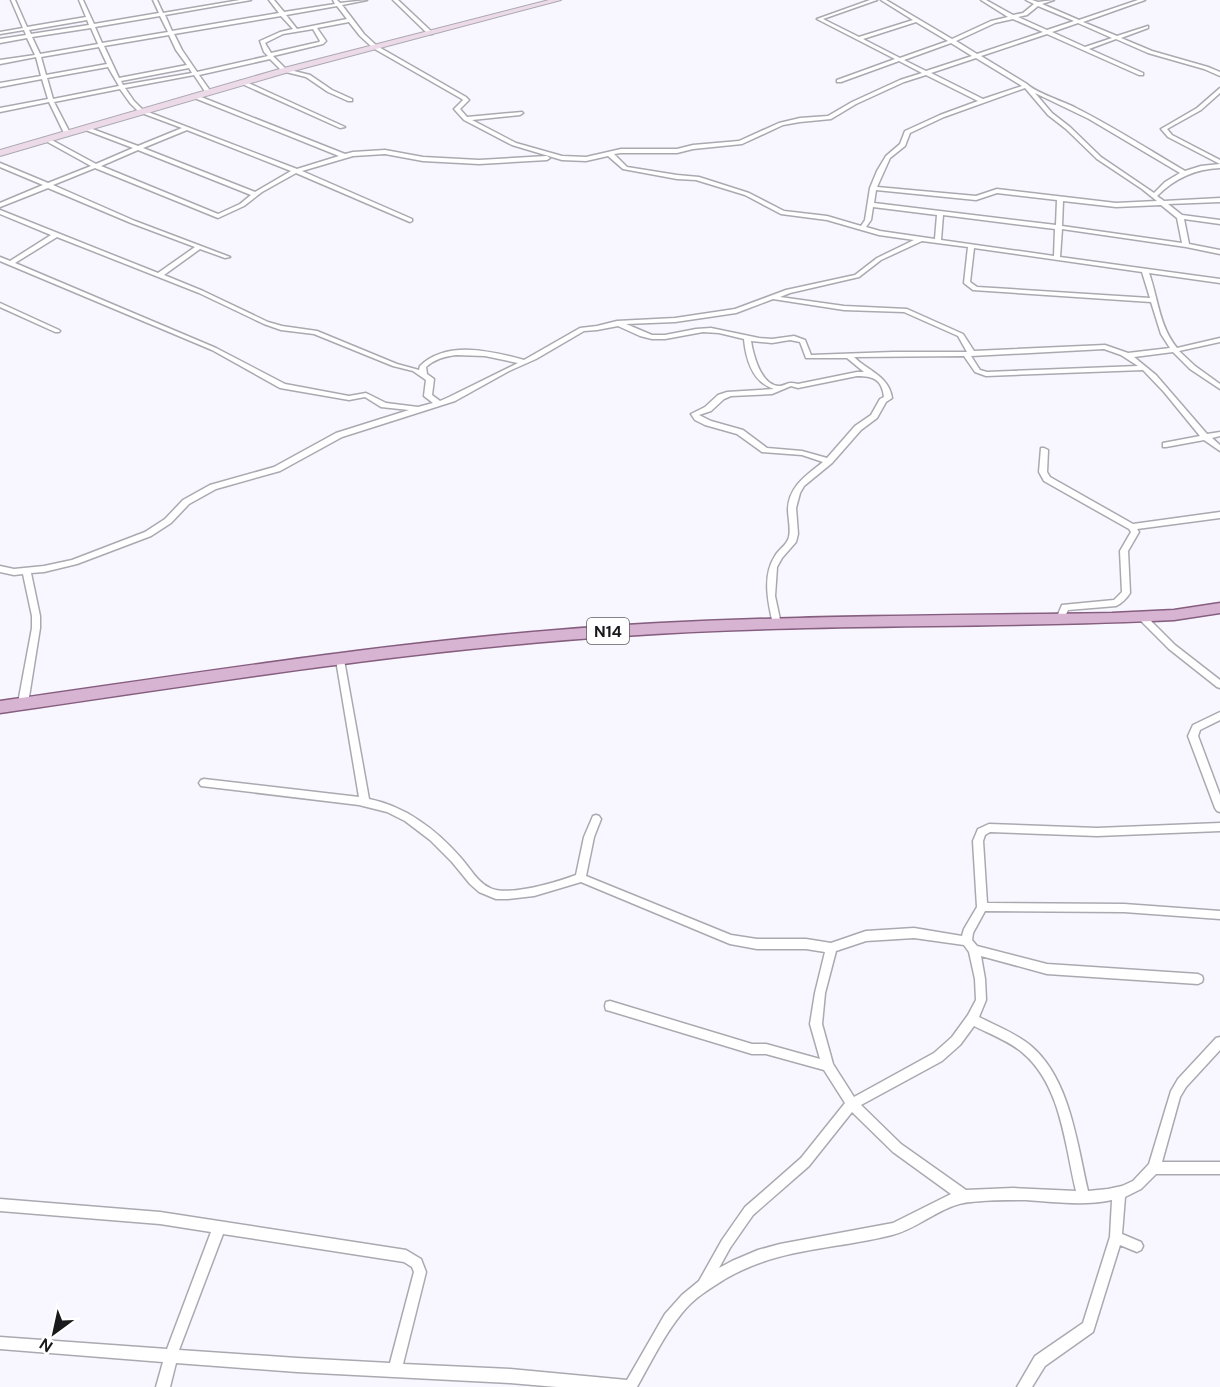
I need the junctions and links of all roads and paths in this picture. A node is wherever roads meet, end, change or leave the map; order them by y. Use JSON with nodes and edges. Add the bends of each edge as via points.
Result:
{"nodes":[{"id":1,"x":14,"y":0,"type":"edge"},
{"id":2,"x":81,"y":0,"type":"edge"},
{"id":3,"x":155,"y":0,"type":"edge"},
{"id":4,"x":249,"y":0,"type":"edge"},
{"id":5,"x":271,"y":0,"type":"edge"},
{"id":6,"x":365,"y":0,"type":"edge"},
{"id":7,"x":395,"y":0,"type":"edge"},
{"id":8,"x":557,"y":0,"type":"edge"},
{"id":9,"x":875,"y":0,"type":"edge"},
{"id":10,"x":883,"y":0,"type":"edge"},
{"id":11,"x":983,"y":0,"type":"edge"},
{"id":12,"x":1028,"y":0,"type":"edge"},
{"id":13,"x":1052,"y":0,"type":"edge"},
{"id":14,"x":1143,"y":0,"type":"edge"},
{"id":15,"x":337,"y":2,"type":"edge"},
{"id":16,"x":216,"y":3,"type":"edge"},
{"id":17,"x":1037,"y":4,"type":"junction"},
{"id":18,"x":162,"y":14,"type":"junction"},
{"id":19,"x":284,"y":15,"type":"junction"},
{"id":20,"x":1010,"y":16,"type":"junction"},
{"id":21,"x":89,"y":18,"type":"junction"},
{"id":22,"x":350,"y":20,"type":"junction"},
{"id":23,"x":916,"y":20,"type":"junction"},
{"id":24,"x":1077,"y":22,"type":"junction"},
{"id":25,"x":92,"y":26,"type":"junction"},
{"id":26,"x":314,"y":27,"type":"junction"},
{"id":27,"x":1146,"y":27,"type":"dead end"},
{"id":28,"x":26,"y":29,"type":"junction"},
{"id":29,"x":296,"y":30,"type":"junction"},
{"id":30,"x":169,"y":32,"type":"junction"},
{"id":31,"x":0,"y":33,"type":"edge"},
{"id":32,"x":430,"y":33,"type":"junction"},
{"id":33,"x":1049,"y":33,"type":"junction"},
{"id":34,"x":29,"y":37,"type":"junction"},
{"id":35,"x":1115,"y":38,"type":"junction"},
{"id":36,"x":858,"y":39,"type":"junction"},
{"id":37,"x":0,"y":41,"type":"edge"},
{"id":38,"x":952,"y":41,"type":"junction"},
{"id":39,"x":101,"y":44,"type":"junction"},
{"id":40,"x":375,"y":47,"type":"junction"},
{"id":41,"x":1085,"y":49,"type":"junction"},
{"id":42,"x":38,"y":56,"type":"junction"},
{"id":43,"x":270,"y":56,"type":"junction"},
{"id":44,"x":977,"y":56,"type":"junction"},
{"id":45,"x":898,"y":59,"type":"junction"},
{"id":46,"x":0,"y":62,"type":"edge"},
{"id":47,"x":111,"y":64,"type":"junction"},
{"id":48,"x":190,"y":66,"type":"junction"},
{"id":49,"x":284,"y":70,"type":"junction"},
{"id":50,"x":924,"y":73,"type":"junction"},
{"id":51,"x":195,"y":74,"type":"junction"},
{"id":52,"x":1141,"y":74,"type":"dead end"},
{"id":53,"x":1220,"y":74,"type":"edge"},
{"id":54,"x":45,"y":76,"type":"junction"},
{"id":55,"x":119,"y":80,"type":"junction"},
{"id":56,"x":839,"y":81,"type":"dead end"},
{"id":57,"x":242,"y":82,"type":"junction"},
{"id":58,"x":0,"y":85,"type":"edge"},
{"id":59,"x":123,"y":87,"type":"junction"},
{"id":60,"x":1028,"y":88,"type":"junction"},
{"id":61,"x":1220,"y":90,"type":"edge"},
{"id":62,"x":208,"y":92,"type":"junction"},
{"id":63,"x":194,"y":96,"type":"junction"},
{"id":64,"x":350,"y":100,"type":"dead end"},
{"id":65,"x":51,"y":101,"type":"junction"},
{"id":66,"x":981,"y":101,"type":"junction"},
{"id":67,"x":0,"y":110,"type":"edge"},
{"id":68,"x":141,"y":111,"type":"junction"},
{"id":69,"x":520,"y":113,"type":"dead end"},
{"id":70,"x":466,"y":119,"type":"junction"},
{"id":71,"x":342,"y":127,"type":"dead end"},
{"id":72,"x":85,"y":128,"type":"junction"},
{"id":73,"x":184,"y":129,"type":"junction"},
{"id":74,"x":67,"y":133,"type":"junction"},
{"id":75,"x":46,"y":139,"type":"junction"},
{"id":76,"x":140,"y":148,"type":"junction"},
{"id":77,"x":0,"y":153,"type":"edge"},
{"id":78,"x":610,"y":154,"type":"junction"},
{"id":79,"x":344,"y":156,"type":"junction"},
{"id":80,"x":562,"y":158,"type":"junction"},
{"id":81,"x":1220,"y":164,"type":"edge"},
{"id":82,"x":0,"y":165,"type":"edge"},
{"id":83,"x":96,"y":166,"type":"junction"},
{"id":84,"x":295,"y":171,"type":"junction"},
{"id":85,"x":1185,"y":174,"type":"junction"},
{"id":86,"x":50,"y":185,"type":"junction"},
{"id":87,"x":873,"y":188,"type":"junction"},
{"id":88,"x":255,"y":194,"type":"junction"},
{"id":89,"x":1154,"y":196,"type":"junction"},
{"id":90,"x":1060,"y":199,"type":"junction"},
{"id":91,"x":1220,"y":200,"type":"edge"},
{"id":92,"x":1164,"y":203,"type":"junction"},
{"id":93,"x":0,"y":205,"type":"edge"},
{"id":94,"x":871,"y":205,"type":"junction"},
{"id":95,"x":0,"y":212,"type":"edge"},
{"id":96,"x":940,"y":214,"type":"junction"},
{"id":97,"x":1180,"y":217,"type":"junction"},
{"id":98,"x":410,"y":220,"type":"dead end"},
{"id":99,"x":1220,"y":222,"type":"edge"},
{"id":100,"x":1058,"y":227,"type":"junction"},
{"id":101,"x":862,"y":229,"type":"junction"},
{"id":102,"x":55,"y":235,"type":"junction"},
{"id":103,"x":919,"y":240,"type":"junction"},
{"id":104,"x":938,"y":243,"type":"junction"},
{"id":105,"x":1186,"y":245,"type":"junction"},
{"id":106,"x":199,"y":247,"type":"junction"},
{"id":107,"x":971,"y":247,"type":"junction"},
{"id":108,"x":1220,"y":252,"type":"edge"},
{"id":109,"x":227,"y":257,"type":"dead end"},
{"id":110,"x":1058,"y":258,"type":"junction"},
{"id":111,"x":0,"y":259,"type":"edge"},
{"id":112,"x":9,"y":264,"type":"junction"},
{"id":113,"x":1145,"y":270,"type":"junction"},
{"id":114,"x":158,"y":276,"type":"junction"},
{"id":115,"x":1220,"y":281,"type":"edge"},
{"id":116,"x":775,"y":298,"type":"junction"},
{"id":117,"x":1154,"y":300,"type":"junction"},
{"id":118,"x":0,"y":305,"type":"edge"},
{"id":119,"x":617,"y":323,"type":"junction"},
{"id":120,"x":57,"y":331,"type":"dead end"},
{"id":121,"x":747,"y":337,"type":"junction"},
{"id":122,"x":1220,"y":340,"type":"edge"},
{"id":123,"x":1175,"y":350,"type":"junction"},
{"id":124,"x":969,"y":354,"type":"junction"},
{"id":125,"x":1130,"y":355,"type":"junction"},
{"id":126,"x":848,"y":356,"type":"junction"},
{"id":127,"x":524,"y":362,"type":"junction"},
{"id":128,"x":1144,"y":368,"type":"junction"},
{"id":129,"x":424,"y":374,"type":"junction"},
{"id":130,"x":871,"y":374,"type":"junction"},
{"id":131,"x":1219,"y":386,"type":"edge"},
{"id":132,"x":779,"y":388,"type":"junction"},
{"id":133,"x":440,"y":404,"type":"junction"},
{"id":134,"x":418,"y":410,"type":"junction"},
{"id":135,"x":1220,"y":434,"type":"edge"},
{"id":136,"x":1205,"y":438,"type":"junction"},
{"id":137,"x":1166,"y":445,"type":"dead end"},
{"id":138,"x":1220,"y":449,"type":"edge"},
{"id":139,"x":1044,"y":450,"type":"dead end"},
{"id":140,"x":829,"y":461,"type":"junction"},
{"id":141,"x":1220,"y":515,"type":"edge"},
{"id":142,"x":1132,"y":527,"type":"junction"},
{"id":143,"x":0,"y":569,"type":"edge"},
{"id":144,"x":26,"y":571,"type":"junction"},
{"id":145,"x":1220,"y":608,"type":"edge"},
{"id":146,"x":1142,"y":617,"type":"junction"},
{"id":147,"x":1060,"y":620,"type":"junction"},
{"id":148,"x":777,"y":624,"type":"junction"},
{"id":149,"x":340,"y":660,"type":"junction"},
{"id":150,"x":1220,"y":685,"type":"edge"},
{"id":151,"x":23,"y":704,"type":"junction"},
{"id":152,"x":0,"y":707,"type":"edge"},
{"id":153,"x":1220,"y":716,"type":"edge"},
{"id":154,"x":204,"y":783,"type":"dead end"},
{"id":155,"x":364,"y":800,"type":"junction"},
{"id":156,"x":1220,"y":808,"type":"edge"},
{"id":157,"x":596,"y":819,"type":"dead end"},
{"id":158,"x":1220,"y":827,"type":"edge"},
{"id":159,"x":581,"y":878,"type":"junction"},
{"id":160,"x":982,"y":908,"type":"junction"},
{"id":161,"x":1220,"y":915,"type":"edge"},
{"id":162,"x":971,"y":945,"type":"junction"},
{"id":163,"x":831,"y":948,"type":"junction"},
{"id":164,"x":1198,"y":979,"type":"dead end"},
{"id":165,"x":610,"y":1006,"type":"dead end"},
{"id":166,"x":972,"y":1019,"type":"junction"},
{"id":167,"x":1220,"y":1042,"type":"edge"},
{"id":168,"x":828,"y":1066,"type":"junction"},
{"id":169,"x":852,"y":1104,"type":"junction"},
{"id":170,"x":1154,"y":1168,"type":"junction"},
{"id":171,"x":1220,"y":1168,"type":"edge"},
{"id":172,"x":1119,"y":1192,"type":"junction"},
{"id":173,"x":964,"y":1196,"type":"junction"},
{"id":174,"x":1083,"y":1197,"type":"junction"},
{"id":175,"x":0,"y":1205,"type":"edge"},
{"id":176,"x":219,"y":1228,"type":"junction"},
{"id":177,"x":1116,"y":1237,"type":"junction"},
{"id":178,"x":1137,"y":1246,"type":"dead end"},
{"id":179,"x":703,"y":1286,"type":"junction"},
{"id":180,"x":0,"y":1343,"type":"edge"},
{"id":181,"x":171,"y":1355,"type":"junction"},
{"id":182,"x":395,"y":1370,"type":"junction"},
{"id":183,"x":163,"y":1387,"type":"edge"},
{"id":184,"x":629,"y":1387,"type":"edge"},
{"id":185,"x":1024,"y":1387,"type":"edge"}],
"edges":[{"from":1,"to":28,"type":"street"},
{"from":2,"to":21,"type":"street"},
{"from":3,"to":18,"type":"street"},
{"from":4,"to":16,"type":"street"},
{"from":5,"to":19,"type":"street"},
{"from":6,"to":15,"type":"street"},
{"from":7,"to":32,"type":"street"},
{"from":8,"to":32,"type":"main road"},
{"from":9,"to":36,"type":"street","via":[[819,19]]},
{"from":10,"to":23,"type":"street"},
{"from":11,"to":20,"type":"street"},
{"from":12,"to":17,"type":"street"},
{"from":13,"to":17,"type":"street"},
{"from":14,"to":24,"type":"street"},
{"from":15,"to":19,"type":"street"},
{"from":15,"to":22,"type":"street"},
{"from":16,"to":18,"type":"street"},
{"from":17,"to":20,"type":"street","via":[[1024,14]]},
{"from":17,"to":24,"type":"street"},
{"from":18,"to":25,"type":"street"},
{"from":18,"to":30,"type":"street"},
{"from":19,"to":29,"type":"street"},
{"from":19,"to":30,"type":"street"},
{"from":20,"to":33,"type":"street"},
{"from":20,"to":38,"type":"street"},
{"from":21,"to":25,"type":"street"},
{"from":21,"to":28,"type":"street"},
{"from":22,"to":26,"type":"street"},
{"from":22,"to":40,"type":"street"},
{"from":23,"to":36,"type":"street"},
{"from":23,"to":38,"type":"street"},
{"from":24,"to":33,"type":"street"},
{"from":24,"to":35,"type":"street"},
{"from":25,"to":34,"type":"street"},
{"from":25,"to":39,"type":"street"},
{"from":26,"to":29,"type":"street"},
{"from":26,"to":43,"type":"street","via":[[323,42]]},
{"from":27,"to":35,"type":"street"},
{"from":28,"to":31,"type":"street"},
{"from":28,"to":34,"type":"street"},
{"from":29,"to":43,"type":"street","via":[[262,42]]},
{"from":30,"to":39,"type":"street"},
{"from":30,"to":48,"type":"street"},
{"from":32,"to":40,"type":"main road"},
{"from":33,"to":41,"type":"street"},
{"from":33,"to":44,"type":"street"},
{"from":34,"to":37,"type":"street"},
{"from":34,"to":42,"type":"street"},
{"from":35,"to":41,"type":"street"},
{"from":35,"to":53,"type":"street"},
{"from":36,"to":45,"type":"street"},
{"from":38,"to":44,"type":"street"},
{"from":38,"to":45,"type":"street"},
{"from":39,"to":42,"type":"street"},
{"from":39,"to":47,"type":"street"},
{"from":40,"to":49,"type":"main road"},
{"from":40,"to":70,"type":"street","via":[[464,98],[457,109]]},
{"from":41,"to":52,"type":"street"},
{"from":42,"to":46,"type":"street"},
{"from":42,"to":54,"type":"street"},
{"from":43,"to":49,"type":"street"},
{"from":43,"to":51,"type":"street"},
{"from":44,"to":50,"type":"street"},
{"from":44,"to":60,"type":"street"},
{"from":45,"to":50,"type":"street"},
{"from":45,"to":56,"type":"street"},
{"from":47,"to":54,"type":"street"},
{"from":47,"to":55,"type":"street"},
{"from":48,"to":51,"type":"street"},
{"from":48,"to":55,"type":"street"},
{"from":49,"to":57,"type":"main road"},
{"from":49,"to":64,"type":"street","via":[[308,76]]},
{"from":50,"to":66,"type":"street"},
{"from":50,"to":78,"type":"street","via":[[871,94],[829,118],[781,124],[740,143]]},
{"from":51,"to":59,"type":"street"},
{"from":51,"to":62,"type":"street"},
{"from":54,"to":58,"type":"street"},
{"from":54,"to":65,"type":"street"},
{"from":55,"to":59,"type":"street"},
{"from":57,"to":62,"type":"main road"},
{"from":57,"to":71,"type":"street"},
{"from":59,"to":65,"type":"street"},
{"from":59,"to":68,"type":"street"},
{"from":60,"to":66,"type":"street"},
{"from":60,"to":85,"type":"street","via":[[1102,124]]},
{"from":60,"to":89,"type":"street","via":[[1050,114],[1099,158]]},
{"from":61,"to":81,"type":"street","via":[[1199,109],[1164,129]]},
{"from":62,"to":63,"type":"main road"},
{"from":63,"to":68,"type":"main road"},
{"from":63,"to":79,"type":"street"},
{"from":65,"to":67,"type":"street"},
{"from":65,"to":74,"type":"street"},
{"from":66,"to":87,"type":"street","via":[[907,132],[903,145],[884,163]]},
{"from":68,"to":72,"type":"main road"},
{"from":68,"to":73,"type":"street"},
{"from":69,"to":70,"type":"street"},
{"from":70,"to":80,"type":"street","via":[[514,144]]},
{"from":72,"to":74,"type":"main road"},
{"from":72,"to":76,"type":"street"},
{"from":73,"to":76,"type":"street"},
{"from":73,"to":84,"type":"street"},
{"from":74,"to":75,"type":"main road"},
{"from":75,"to":77,"type":"main road"},
{"from":75,"to":83,"type":"street"},
{"from":76,"to":83,"type":"street"},
{"from":76,"to":88,"type":"street"},
{"from":78,"to":80,"type":"street"},
{"from":78,"to":101,"type":"street","via":[[626,168],[697,178],[747,194],[783,213],[827,218]]},
{"from":79,"to":80,"type":"street","via":[[374,151],[479,162]]},
{"from":79,"to":84,"type":"street"},
{"from":81,"to":85,"type":"street"},
{"from":82,"to":86,"type":"street"},
{"from":83,"to":86,"type":"street"},
{"from":83,"to":88,"type":"street","via":[[218,216]]},
{"from":84,"to":88,"type":"street"},
{"from":84,"to":98,"type":"street"},
{"from":85,"to":89,"type":"street","via":[[1171,179]]},
{"from":86,"to":93,"type":"street"},
{"from":86,"to":106,"type":"street"},
{"from":87,"to":90,"type":"street","via":[[976,198],[997,191]]},
{"from":87,"to":94,"type":"street"},
{"from":89,"to":92,"type":"street"},
{"from":90,"to":92,"type":"street","via":[[1116,205]]},
{"from":90,"to":100,"type":"street"},
{"from":91,"to":92,"type":"street"},
{"from":92,"to":97,"type":"street"},
{"from":94,"to":96,"type":"street"},
{"from":94,"to":101,"type":"street"},
{"from":95,"to":102,"type":"street"},
{"from":96,"to":100,"type":"street"},
{"from":96,"to":104,"type":"street"},
{"from":97,"to":99,"type":"street"},
{"from":97,"to":105,"type":"street"},
{"from":100,"to":105,"type":"street"},
{"from":100,"to":110,"type":"street"},
{"from":101,"to":103,"type":"street"},
{"from":102,"to":112,"type":"street"},
{"from":102,"to":114,"type":"street"},
{"from":103,"to":104,"type":"street"},
{"from":103,"to":116,"type":"street","via":[[879,259],[857,276],[805,286]]},
{"from":104,"to":107,"type":"street"},
{"from":105,"to":108,"type":"street"},
{"from":106,"to":109,"type":"street"},
{"from":106,"to":114,"type":"street"},
{"from":107,"to":110,"type":"street"},
{"from":107,"to":117,"type":"street","via":[[968,283],[975,289]]},
{"from":110,"to":113,"type":"street"},
{"from":111,"to":112,"type":"street"},
{"from":112,"to":134,"type":"street","via":[[214,349],[283,386],[349,398],[366,395],[384,405]]},
{"from":113,"to":115,"type":"street"},
{"from":113,"to":117,"type":"street"},
{"from":114,"to":129,"type":"street","via":[[266,323],[315,332]]},
{"from":116,"to":119,"type":"street","via":[[736,311]]},
{"from":116,"to":124,"type":"street","via":[[844,308],[905,310],[961,335]]},
{"from":117,"to":123,"type":"street","via":[[1160,326]]},
{"from":118,"to":120,"type":"street"},
{"from":119,"to":121,"type":"street","via":[[653,337],[702,330]]},
{"from":119,"to":127,"type":"street","via":[[582,329]]},
{"from":121,"to":126,"type":"street","via":[[766,341],[797,337],[803,341],[808,357]]},
{"from":121,"to":132,"type":"street","via":[[753,367],[762,379]]},
{"from":122,"to":123,"type":"street"},
{"from":123,"to":125,"type":"street"},
{"from":123,"to":131,"type":"street"},
{"from":124,"to":125,"type":"street","via":[[1105,347]]},
{"from":124,"to":126,"type":"street"},
{"from":124,"to":128,"type":"street","via":[[976,370],[986,374]]},
{"from":125,"to":128,"type":"street"},
{"from":126,"to":130,"type":"street"},
{"from":127,"to":129,"type":"street","via":[[460,352],[433,358],[422,367]]},
{"from":127,"to":133,"type":"street"},
{"from":128,"to":136,"type":"street"},
{"from":129,"to":133,"type":"street","via":[[430,379],[428,396]]},
{"from":130,"to":132,"type":"street"},
{"from":130,"to":140,"type":"street","via":[[884,383],[888,398]]},
{"from":132,"to":140,"type":"street","via":[[722,397],[712,407],[695,414],[708,423],[740,432],[765,450],[801,453]]},
{"from":133,"to":134,"type":"street"},
{"from":134,"to":144,"type":"street","via":[[331,439],[277,469],[213,487],[186,502],[148,534],[74,562]]},
{"from":135,"to":136,"type":"street"},
{"from":136,"to":137,"type":"street"},
{"from":136,"to":138,"type":"street"},
{"from":139,"to":142,"type":"street","via":[[1043,472],[1047,479]]},
{"from":140,"to":148,"type":"street","via":[[796,493],[792,542],[773,567],[771,596]]},
{"from":141,"to":142,"type":"street"},
{"from":142,"to":147,"type":"street","via":[[1135,532],[1124,551],[1126,593],[1116,603],[1065,607]]},
{"from":143,"to":144,"type":"street"},
{"from":144,"to":151,"type":"street","via":[[36,628]]},
{"from":145,"to":146,"type":"main road","number":"N14"},
{"from":146,"to":147,"type":"main road","number":"N14"},
{"from":146,"to":150,"type":"street"},
{"from":147,"to":148,"type":"main road","number":"N14"},
{"from":148,"to":149,"type":"main road","number":"N14","via":[[557,635]]},
{"from":149,"to":151,"type":"main road","number":"N14"},
{"from":149,"to":155,"type":"street"},
{"from":151,"to":152,"type":"main road","number":"N14"},
{"from":153,"to":156,"type":"street","via":[[1196,728],[1192,736]]},
{"from":154,"to":155,"type":"street"},
{"from":155,"to":159,"type":"street","via":[[390,809],[437,839],[488,892],[504,895]]},
{"from":157,"to":159,"type":"street"},
{"from":158,"to":160,"type":"street","via":[[1097,832],[989,828],[981,832],[978,841]]},
{"from":159,"to":163,"type":"street","via":[[730,939]]},
{"from":160,"to":161,"type":"street","via":[[1124,908]]},
{"from":160,"to":162,"type":"street","via":[[968,932]]},
{"from":162,"to":163,"type":"street","via":[[914,933],[867,936]]},
{"from":162,"to":164,"type":"street","via":[[1047,969]]},
{"from":162,"to":166,"type":"street","via":[[981,1000]]},
{"from":163,"to":168,"type":"street","via":[[816,1024]]},
{"from":165,"to":168,"type":"street","via":[[752,1049],[766,1049]]},
{"from":166,"to":169,"type":"street","via":[[938,1057]]},
{"from":166,"to":174,"type":"street","via":[[1028,1050],[1042,1065],[1060,1103]]},
{"from":167,"to":170,"type":"street","via":[[1174,1095]]},
{"from":168,"to":169,"type":"street"},
{"from":169,"to":173,"type":"street","via":[[897,1148]]},
{"from":169,"to":179,"type":"street","via":[[805,1162],[749,1211]]},
{"from":170,"to":171,"type":"street"},
{"from":170,"to":172,"type":"street","via":[[1135,1186]]},
{"from":172,"to":174,"type":"street"},
{"from":172,"to":177,"type":"street"},
{"from":173,"to":174,"type":"street"},
{"from":173,"to":179,"type":"street","via":[[893,1229],[782,1248],[751,1258]]},
{"from":175,"to":176,"type":"street","via":[[160,1218]]},
{"from":176,"to":181,"type":"street"},
{"from":176,"to":182,"type":"street","via":[[406,1256],[417,1263],[420,1272]]},
{"from":177,"to":178,"type":"street"},
{"from":177,"to":185,"type":"street","via":[[1088,1327],[1040,1361]]},
{"from":179,"to":184,"type":"street","via":[[676,1310]]},
{"from":180,"to":181,"type":"street"},
{"from":181,"to":182,"type":"street"},
{"from":181,"to":183,"type":"street"},
{"from":182,"to":184,"type":"street"}]}
